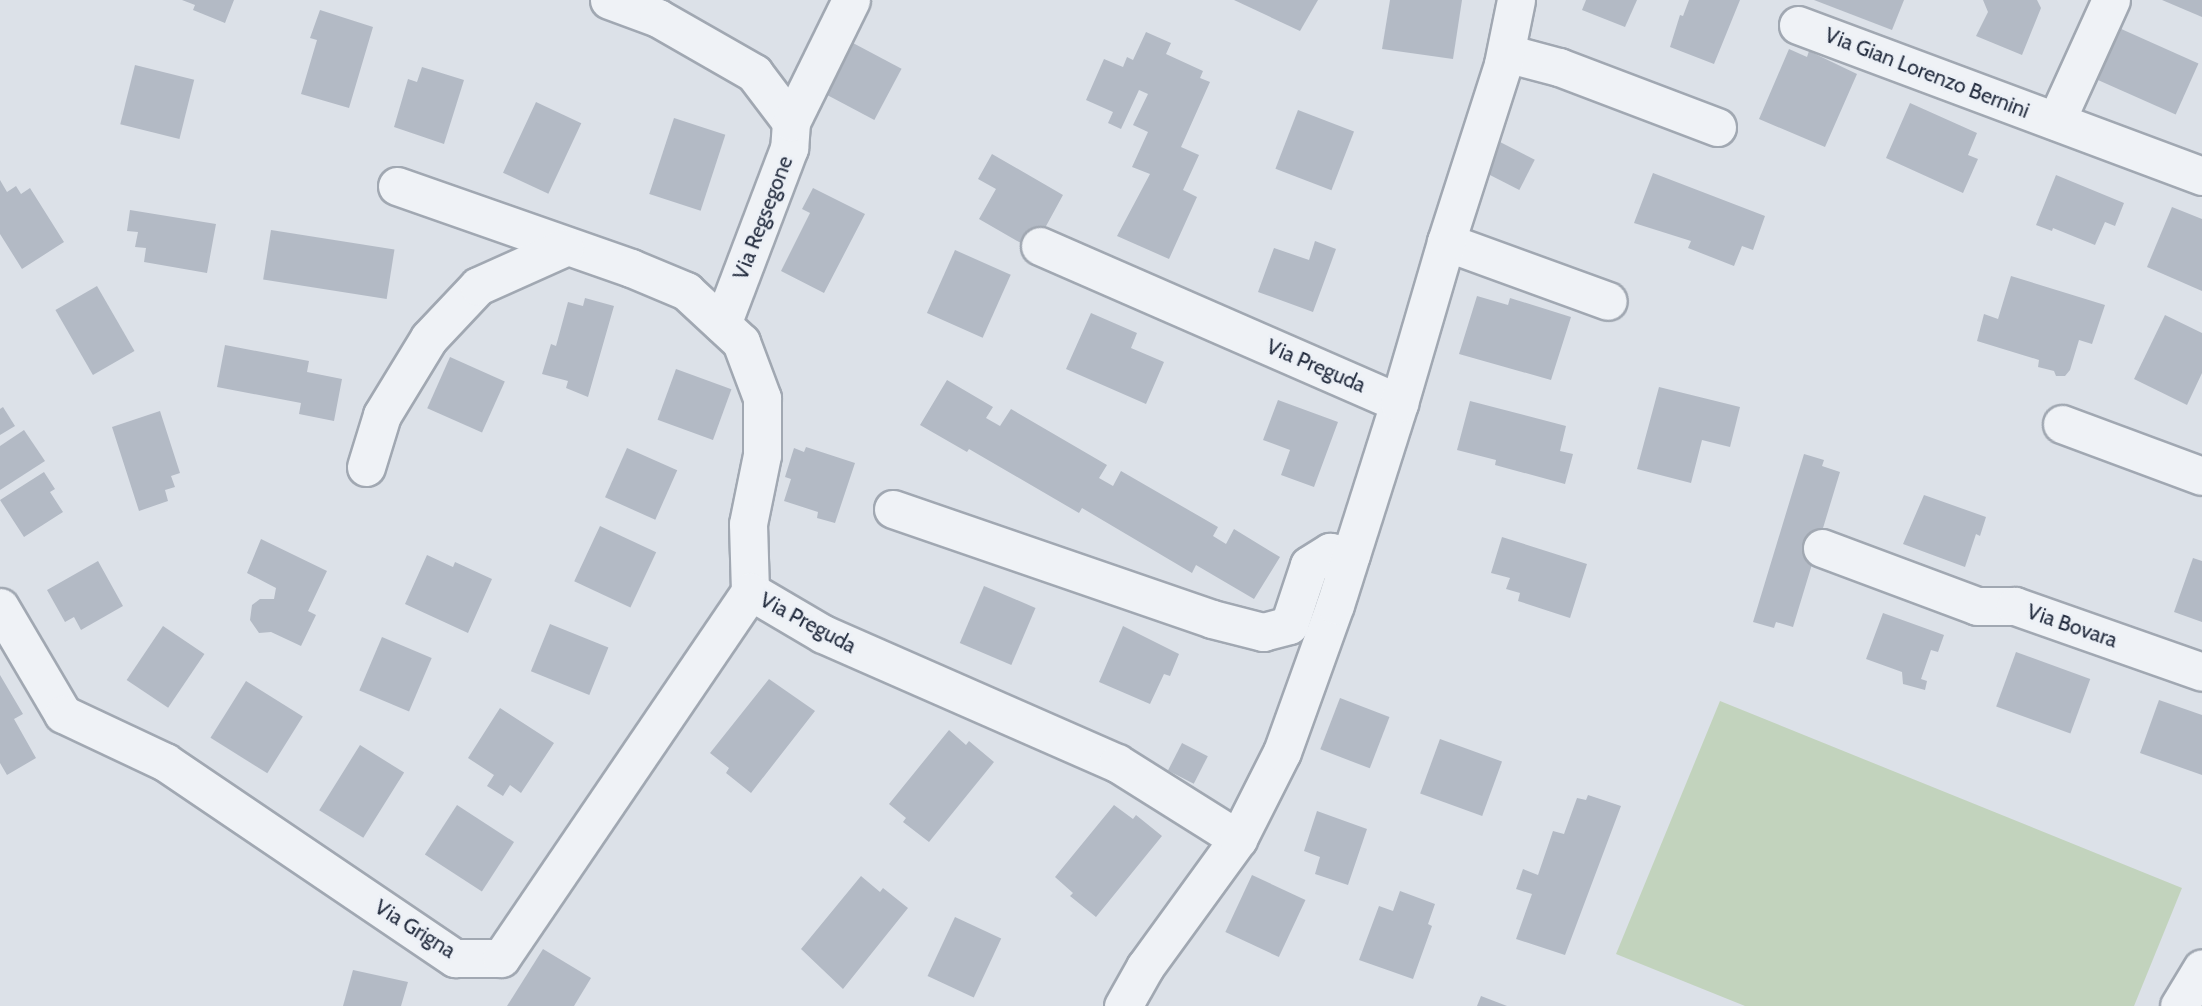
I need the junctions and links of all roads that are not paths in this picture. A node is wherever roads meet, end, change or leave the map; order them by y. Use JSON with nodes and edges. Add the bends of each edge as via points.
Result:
{"nodes":[{"id":1,"x":609,"y":0,"type":"edge"},
{"id":2,"x":851,"y":0,"type":"edge"},
{"id":3,"x":1516,"y":0,"type":"edge"},
{"id":4,"x":2111,"y":0,"type":"edge"},
{"id":5,"x":1798,"y":25,"type":"dead end"},
{"id":6,"x":1506,"y":53,"type":"junction"},
{"id":7,"x":2056,"y":121,"type":"junction"},
{"id":8,"x":790,"y":122,"type":"junction"},
{"id":9,"x":1717,"y":127,"type":"dead end"},
{"id":10,"x":2202,"y":176,"type":"edge"},
{"id":11,"x":397,"y":186,"type":"dead end"},
{"id":12,"x":1446,"y":242,"type":"junction"},
{"id":13,"x":1040,"y":246,"type":"dead end"},
{"id":14,"x":565,"y":247,"type":"junction"},
{"id":15,"x":1608,"y":301,"type":"dead end"},
{"id":16,"x":722,"y":324,"type":"junction"},
{"id":17,"x":1399,"y":403,"type":"junction"},
{"id":18,"x":2062,"y":424,"type":"dead end"},
{"id":19,"x":366,"y":467,"type":"dead end"},
{"id":20,"x":2202,"y":476,"type":"edge"},
{"id":21,"x":893,"y":509,"type":"dead end"},
{"id":22,"x":1822,"y":548,"type":"dead end"},
{"id":23,"x":1351,"y":555,"type":"junction"},
{"id":24,"x":750,"y":591,"type":"junction"},
{"id":25,"x":0,"y":607,"type":"edge"},
{"id":26,"x":2202,"y":672,"type":"edge"},
{"id":27,"x":1238,"y":839,"type":"junction"},
{"id":28,"x":2202,"y":968,"type":"edge"},
{"id":29,"x":1124,"y":1006,"type":"edge"},
{"id":30,"x":2179,"y":1006,"type":"edge"}],
"edges":[{"from":1,"to":8,"type":"street","via":[[658,18],[754,73]]},
{"from":2,"to":8,"type":"street","name":"Via Regsegone"},
{"from":3,"to":6,"type":"street"},
{"from":4,"to":7,"type":"street","name":"Via Gian Lorenzo Bernini"},
{"from":5,"to":7,"type":"street","name":"Via Gian Lorenzo Bernini"},
{"from":6,"to":9,"type":"street","via":[[1559,67]]},
{"from":6,"to":12,"type":"street"},
{"from":7,"to":10,"type":"street","name":"Via Gian Lorenzo Bernini"},
{"from":8,"to":16,"type":"street","name":"Via Regsegone","via":[[789,148]]},
{"from":11,"to":14,"type":"street","name":"Via Preguda"},
{"from":12,"to":15,"type":"street"},
{"from":12,"to":17,"type":"street"},
{"from":13,"to":17,"type":"street","name":"Via Preguda"},
{"from":14,"to":16,"type":"street","name":"Via Preguda","via":[[686,291]]},
{"from":14,"to":19,"type":"street","via":[[478,286],[429,338],[382,415]]},
{"from":16,"to":24,"type":"street","name":"Via Preguda","via":[[741,342],[762,398],[762,455],[748,524]]},
{"from":17,"to":23,"type":"street"},
{"from":18,"to":20,"type":"street"},
{"from":21,"to":23,"type":"street","via":[[1212,619],[1263,632],[1289,625],[1309,565],[1330,552]]},
{"from":22,"to":26,"type":"street","name":"Via Bovara","via":[[1977,606],[2015,606]]},
{"from":23,"to":27,"type":"street","via":[[1282,752]]},
{"from":24,"to":25,"type":"street","name":"Via Grigna","via":[[501,958],[455,958],[165,762],[63,714]]},
{"from":24,"to":27,"type":"street","name":"Via Preguda","via":[[823,634],[1117,763]]},
{"from":27,"to":29,"type":"street","via":[[1145,967]]},
{"from":28,"to":30,"type":"street"}]}
